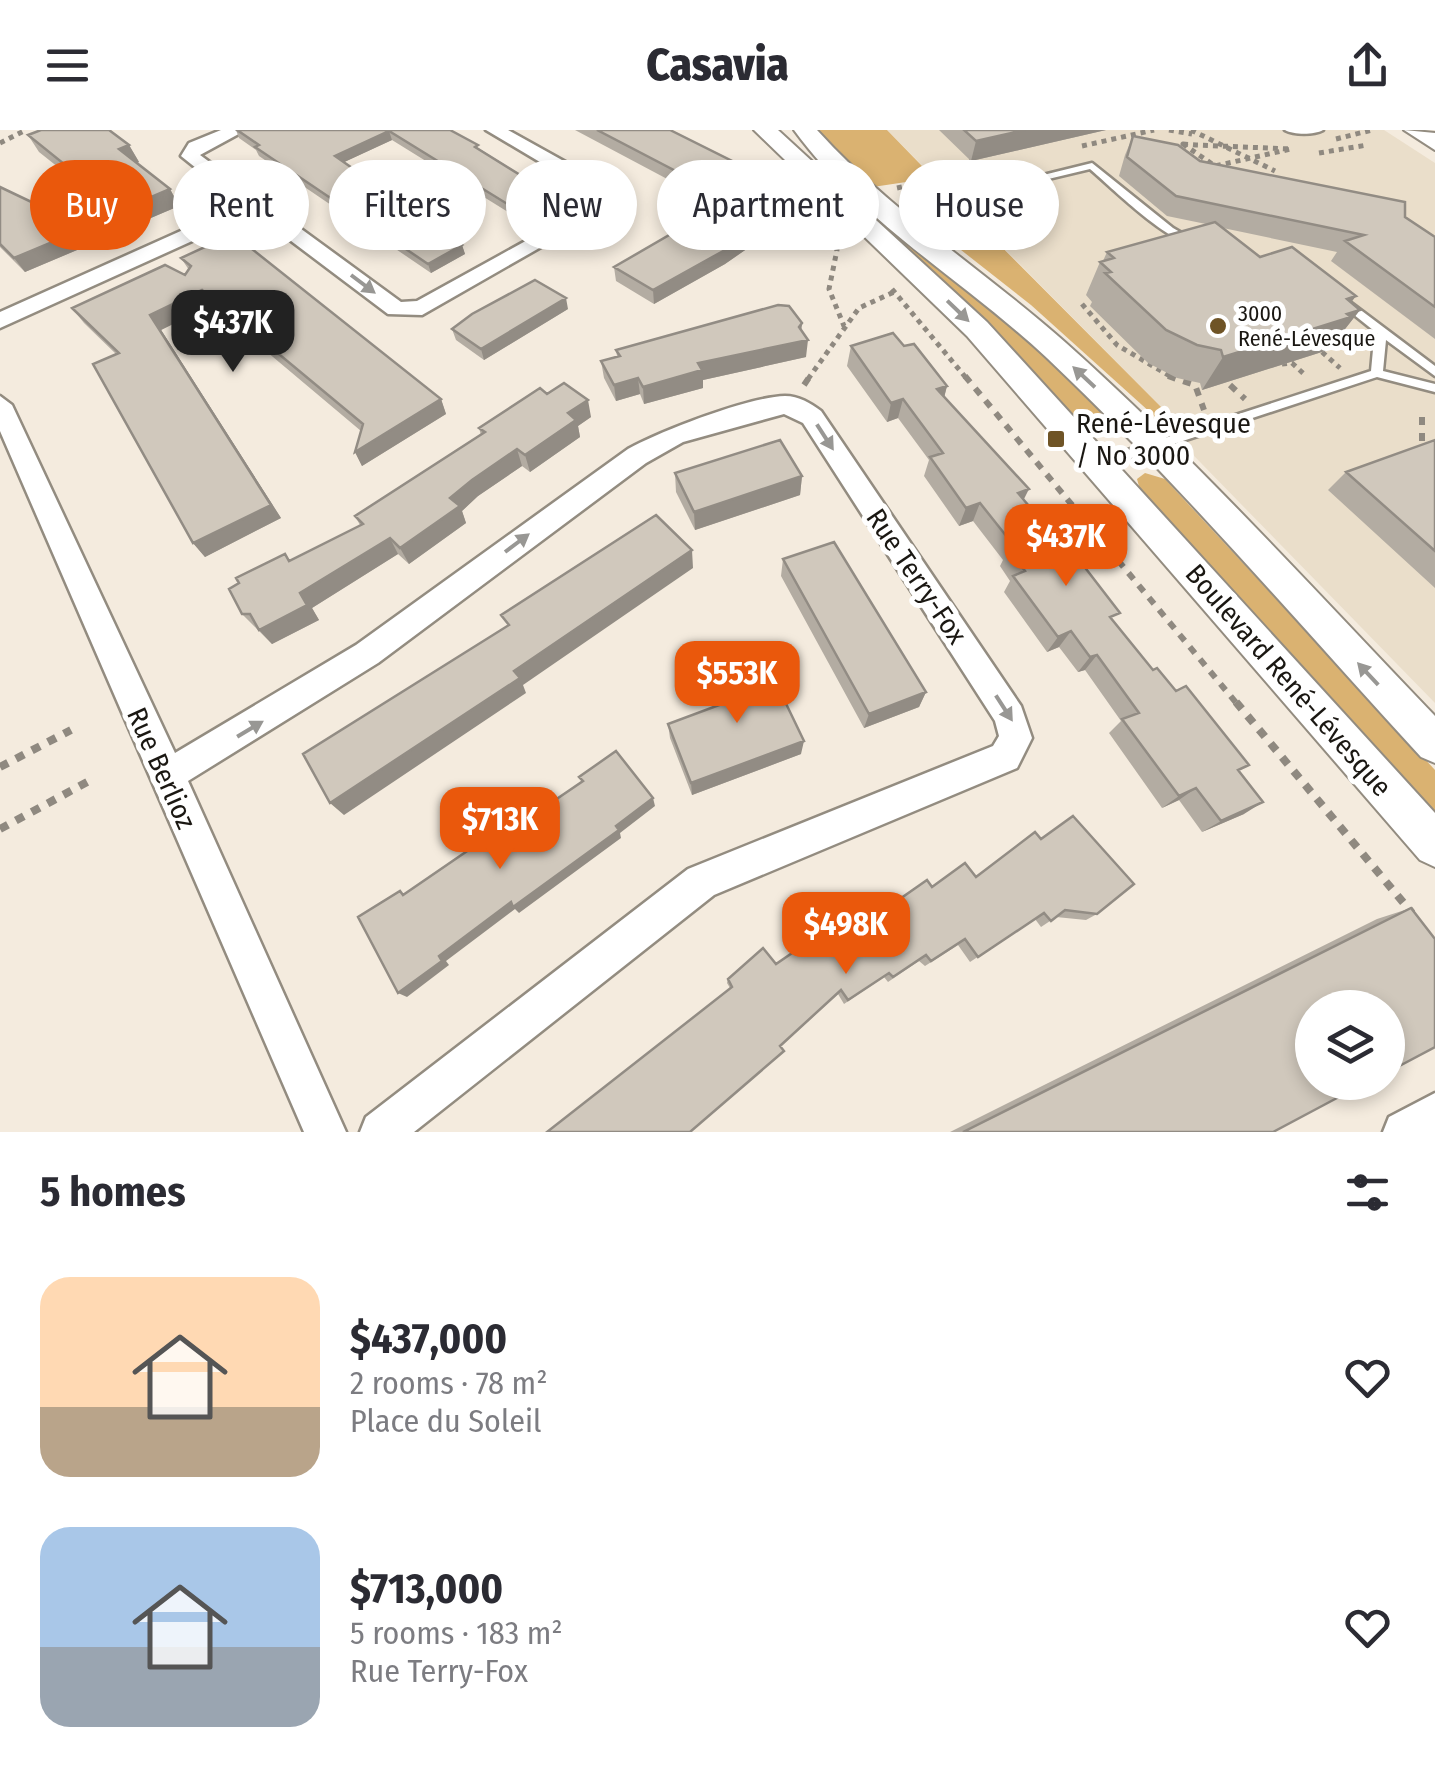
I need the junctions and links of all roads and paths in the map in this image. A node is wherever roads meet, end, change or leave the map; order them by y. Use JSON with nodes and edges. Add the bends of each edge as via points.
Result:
{"nodes":[{"id":1,"x":26,"y":130,"type":"edge"},
{"id":2,"x":237,"y":130,"type":"edge"},
{"id":3,"x":495,"y":130,"type":"edge"},
{"id":4,"x":766,"y":130,"type":"edge"},
{"id":5,"x":805,"y":130,"type":"edge"},
{"id":6,"x":1154,"y":130,"type":"edge"},
{"id":7,"x":1169,"y":130,"type":"edge"},
{"id":8,"x":1290,"y":130,"type":"edge"},
{"id":9,"x":1318,"y":130,"type":"edge"},
{"id":10,"x":1372,"y":130,"type":"edge"},
{"id":11,"x":1415,"y":130,"type":"edge"},
{"id":12,"x":1192,"y":132,"type":"edge"},
{"id":13,"x":1152,"y":142,"type":"edge"},
{"id":14,"x":1168,"y":142,"type":"edge"},
{"id":15,"x":0,"y":143,"type":"edge"},
{"id":16,"x":1320,"y":143,"type":"dead end"},
{"id":17,"x":1435,"y":143,"type":"edge"},
{"id":18,"x":1183,"y":144,"type":"junction"},
{"id":19,"x":1196,"y":145,"type":"junction"},
{"id":20,"x":1367,"y":145,"type":"dead end"},
{"id":21,"x":1224,"y":146,"type":"junction"},
{"id":22,"x":1319,"y":153,"type":"dead end"},
{"id":23,"x":196,"y":160,"type":"edge"},
{"id":24,"x":1253,"y":160,"type":"junction"},
{"id":25,"x":1209,"y":162,"type":"junction"},
{"id":26,"x":1215,"y":166,"type":"junction"},
{"id":27,"x":1198,"y":167,"type":"edge"},
{"id":28,"x":1258,"y":174,"type":"edge"},
{"id":29,"x":1221,"y":175,"type":"edge"},
{"id":30,"x":889,"y":214,"type":"junction"},
{"id":31,"x":173,"y":242,"type":"edge"},
{"id":32,"x":1195,"y":242,"type":"edge"},
{"id":33,"x":309,"y":243,"type":"edge"},
{"id":34,"x":835,"y":250,"type":"edge"},
{"id":35,"x":884,"y":281,"type":"dead end"},
{"id":36,"x":894,"y":292,"type":"junction"},
{"id":37,"x":1333,"y":293,"type":"edge"},
{"id":38,"x":1082,"y":304,"type":"dead end"},
{"id":39,"x":0,"y":320,"type":"edge"},
{"id":40,"x":844,"y":326,"type":"junction"},
{"id":41,"x":1385,"y":333,"type":"junction"},
{"id":42,"x":1322,"y":352,"type":"edge"},
{"id":43,"x":1282,"y":364,"type":"edge"},
{"id":44,"x":1341,"y":369,"type":"dead end"},
{"id":45,"x":1435,"y":372,"type":"edge"},
{"id":46,"x":1378,"y":374,"type":"junction"},
{"id":47,"x":1310,"y":379,"type":"dead end"},
{"id":48,"x":1230,"y":385,"type":"edge"},
{"id":49,"x":804,"y":386,"type":"dead end"},
{"id":50,"x":1435,"y":388,"type":"edge"},
{"id":51,"x":1246,"y":400,"type":"dead end"},
{"id":52,"x":0,"y":405,"type":"edge"},
{"id":53,"x":1206,"y":412,"type":"dead end"},
{"id":54,"x":1422,"y":417,"type":"dead end"},
{"id":55,"x":1153,"y":446,"type":"junction"},
{"id":56,"x":1422,"y":454,"type":"edge"},
{"id":57,"x":1098,"y":464,"type":"junction"},
{"id":58,"x":71,"y":730,"type":"dead end"},
{"id":59,"x":1435,"y":744,"type":"edge"},
{"id":60,"x":0,"y":767,"type":"edge"},
{"id":61,"x":166,"y":777,"type":"junction"},
{"id":62,"x":91,"y":780,"type":"dead end"},
{"id":63,"x":0,"y":828,"type":"edge"},
{"id":64,"x":1435,"y":845,"type":"edge"},
{"id":65,"x":1423,"y":927,"type":"edge"},
{"id":66,"x":1435,"y":1114,"type":"edge"},
{"id":67,"x":325,"y":1132,"type":"edge"},
{"id":68,"x":381,"y":1132,"type":"edge"},
{"id":69,"x":1404,"y":1132,"type":"edge"}],
"edges":[{"from":1,"to":15,"type":"path"},
{"from":2,"to":23,"type":"street","via":[[196,147],[190,156]]},
{"from":33,"to":3,"type":"street","one_way":true,"via":[[396,309],[417,310],[609,200]]},
{"from":4,"to":57,"type":"street","name":"Boulevard René-Lévesque","one_way":true,"via":[[977,330]]},
{"from":5,"to":30,"type":"street","name":"Boulevard René-Lévesque"},
{"from":6,"to":13,"type":"path","via":[[1115,139]]},
{"from":7,"to":12,"type":"path"},
{"from":8,"to":9,"type":"lane"},
{"from":10,"to":16,"type":"path"},
{"from":11,"to":17,"type":"street"},
{"from":12,"to":19,"type":"path"},
{"from":12,"to":21,"type":"path"},
{"from":14,"to":18,"type":"path"},
{"from":18,"to":19,"type":"path"},
{"from":18,"to":25,"type":"path"},
{"from":19,"to":21,"type":"path"},
{"from":20,"to":22,"type":"path"},
{"from":21,"to":24,"type":"path"},
{"from":21,"to":24,"type":"path","via":[[1291,149]]},
{"from":24,"to":26,"type":"path"},
{"from":24,"to":28,"type":"path","via":[[1273,173]]},
{"from":25,"to":26,"type":"path"},
{"from":25,"to":27,"type":"path"},
{"from":26,"to":29,"type":"path"},
{"from":30,"to":32,"type":"lane","via":[[1092,166],[1168,230]]},
{"from":55,"to":30,"type":"street","name":"Boulevard René-Lévesque","one_way":true,"via":[[1052,347]]},
{"from":31,"to":39,"type":"street"},
{"from":34,"to":40,"type":"path","via":[[830,296]]},
{"from":35,"to":36,"type":"path","name":"Boulevard René-Lévesque"},
{"from":36,"to":40,"type":"path","via":[[865,303]]},
{"from":36,"to":65,"type":"path","name":"Boulevard René-Lévesque"},
{"from":37,"to":41,"type":"lane"},
{"from":38,"to":53,"type":"path","via":[[1120,351],[1195,385]]},
{"from":40,"to":49,"type":"path"},
{"from":41,"to":45,"type":"lane"},
{"from":41,"to":46,"type":"lane"},
{"from":42,"to":44,"type":"path"},
{"from":43,"to":47,"type":"path","via":[[1292,363]]},
{"from":46,"to":50,"type":"lane"},
{"from":46,"to":55,"type":"lane"},
{"from":48,"to":51,"type":"path"},
{"from":52,"to":61,"type":"street","name":"Rue Berlioz"},
{"from":54,"to":56,"type":"path"},
{"from":55,"to":57,"type":"lane"},
{"from":59,"to":55,"type":"street","name":"Boulevard René-Lévesque","one_way":true},
{"from":57,"to":64,"type":"street","name":"Boulevard René-Lévesque"},
{"from":58,"to":60,"type":"path"},
{"from":61,"to":67,"type":"street","name":"Rue Berlioz"},
{"from":61,"to":68,"type":"street","name":"Rue Terry-Fox","one_way":true,"via":[[367,654],[655,445],[784,406],[812,417],[1010,716],[1016,738],[1005,758],[701,882]]},
{"from":62,"to":63,"type":"path"},
{"from":66,"to":69,"type":"street"}]}
